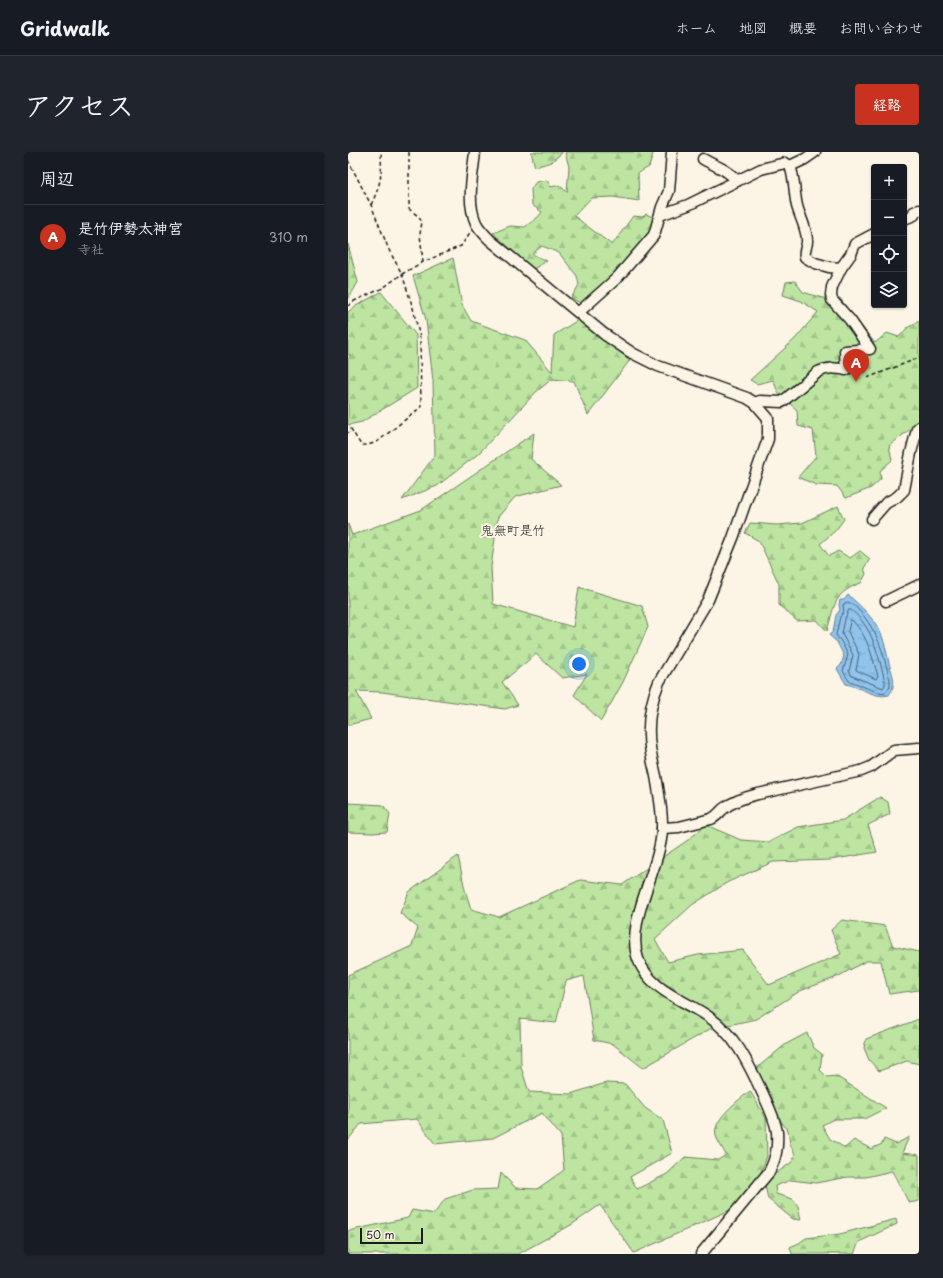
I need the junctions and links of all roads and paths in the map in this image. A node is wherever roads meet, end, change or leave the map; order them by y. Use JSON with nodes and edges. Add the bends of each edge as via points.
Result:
{"nodes":[{"id":1,"x":381,"y":152,"type":"edge"},
{"id":2,"x":409,"y":152,"type":"edge"},
{"id":3,"x":475,"y":152,"type":"edge"},
{"id":4,"x":672,"y":152,"type":"edge"},
{"id":5,"x":815,"y":152,"type":"edge"},
{"id":6,"x":703,"y":159,"type":"dead end"},
{"id":7,"x":348,"y":160,"type":"edge"},
{"id":8,"x":790,"y":166,"type":"junction"},
{"id":9,"x":737,"y":181,"type":"junction"},
{"id":10,"x":371,"y":205,"type":"junction"},
{"id":11,"x":919,"y":210,"type":"edge"},
{"id":12,"x":660,"y":215,"type":"junction"},
{"id":13,"x":907,"y":218,"type":"edge"},
{"id":14,"x":477,"y":224,"type":"junction"},
{"id":15,"x":871,"y":236,"type":"edge"},
{"id":16,"x":423,"y":262,"type":"junction"},
{"id":17,"x":841,"y":268,"type":"junction"},
{"id":18,"x":402,"y":274,"type":"junction"},
{"id":19,"x":348,"y":306,"type":"edge"},
{"id":20,"x":579,"y":312,"type":"junction"},
{"id":21,"x":919,"y":358,"type":"edge"},
{"id":22,"x":867,"y":378,"type":"dead end"},
{"id":23,"x":754,"y":403,"type":"junction"},
{"id":24,"x":919,"y":427,"type":"edge"},
{"id":25,"x":348,"y":433,"type":"edge"},
{"id":26,"x":872,"y":519,"type":"dead end"},
{"id":27,"x":919,"y":585,"type":"edge"},
{"id":28,"x":886,"y":601,"type":"dead end"},
{"id":29,"x":919,"y":748,"type":"edge"},
{"id":30,"x":662,"y":828,"type":"junction"},
{"id":31,"x":700,"y":1254,"type":"edge"}],
"edges":[{"from":1,"to":10,"type":"path","via":[[379,189]]},
{"from":2,"to":16,"type":"path","via":[[409,210],[422,222],[420,234]]},
{"from":3,"to":14,"type":"street","via":[[471,195]]},
{"from":4,"to":12,"type":"street","via":[[668,191]]},
{"from":5,"to":8,"type":"street"},
{"from":6,"to":9,"type":"street","via":[[726,171]]},
{"from":7,"to":10,"type":"path"},
{"from":8,"to":9,"type":"street","via":[[785,163],[761,169]]},
{"from":8,"to":17,"type":"street","via":[[797,206],[808,241],[805,257],[815,263]]},
{"from":9,"to":12,"type":"street"},
{"from":10,"to":18,"type":"path","via":[[389,250]]},
{"from":11,"to":13,"type":"street"},
{"from":12,"to":20,"type":"street","via":[[654,235],[617,278]]},
{"from":14,"to":16,"type":"path","via":[[461,246]]},
{"from":14,"to":20,"type":"street","via":[[490,240]]},
{"from":15,"to":17,"type":"street","via":[[855,244]]},
{"from":16,"to":18,"type":"path"},
{"from":17,"to":23,"type":"street","via":[[832,287],[832,300],[870,348],[845,351],[846,370],[824,369],[782,402]]},
{"from":18,"to":19,"type":"path","via":[[383,288]]},
{"from":18,"to":25,"type":"path","via":[[420,338],[421,407],[372,444],[362,445],[351,429]]},
{"from":20,"to":23,"type":"street","via":[[604,334],[632,353],[658,366],[732,392]]},
{"from":21,"to":22,"type":"path"},
{"from":23,"to":30,"type":"street","via":[[768,418],[768,439],[708,600],[659,682],[650,711],[648,735]]},
{"from":24,"to":26,"type":"street","via":[[904,490],[886,503]]},
{"from":27,"to":28,"type":"street"},
{"from":29,"to":30,"type":"street","via":[[894,750],[862,771],[742,799],[711,819],[679,827]]},
{"from":30,"to":31,"type":"street","via":[[660,846],[638,921],[635,938],[638,958],[643,970],[654,984],[709,1017],[734,1041],[744,1055],[764,1096],[777,1132],[775,1159],[769,1172]]}]}
